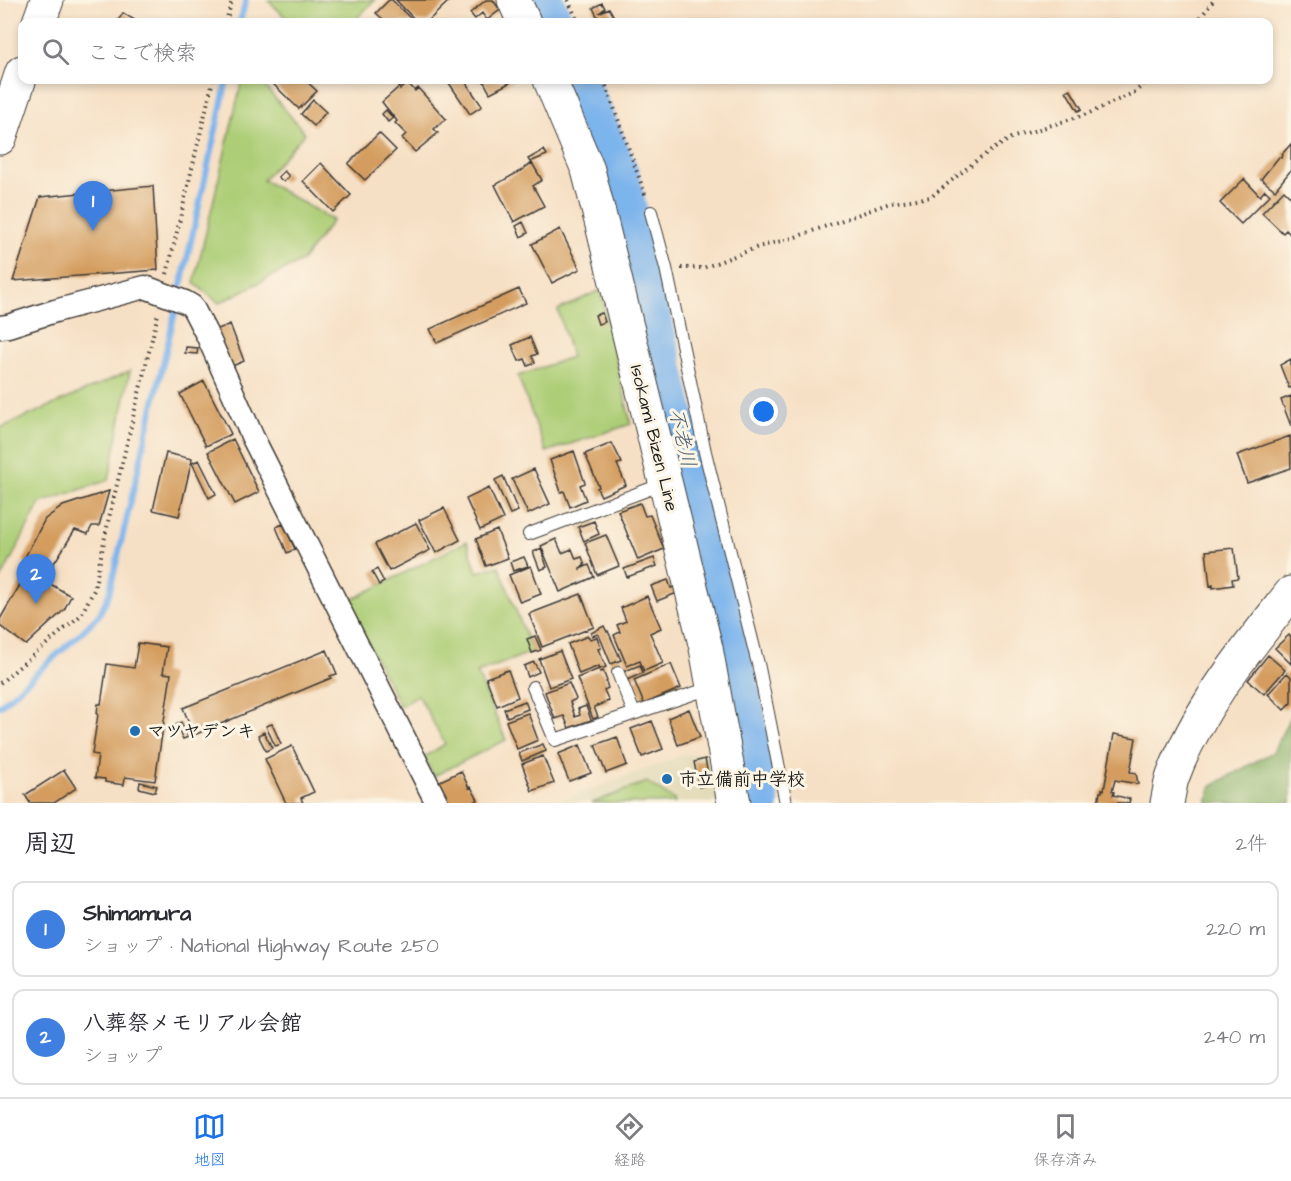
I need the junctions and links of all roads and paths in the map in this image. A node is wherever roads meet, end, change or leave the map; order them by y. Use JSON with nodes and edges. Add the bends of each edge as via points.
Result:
{"nodes":[{"id":1,"x":47,"y":0,"type":"edge"},
{"id":2,"x":232,"y":0,"type":"edge"},
{"id":3,"x":514,"y":0,"type":"edge"},
{"id":4,"x":568,"y":0,"type":"edge"},
{"id":5,"x":1214,"y":0,"type":"edge"},
{"id":6,"x":40,"y":18,"type":"edge"},
{"id":7,"x":227,"y":18,"type":"edge"},
{"id":8,"x":522,"y":18,"type":"edge"},
{"id":9,"x":576,"y":18,"type":"edge"},
{"id":10,"x":1200,"y":18,"type":"edge"},
{"id":11,"x":18,"y":84,"type":"edge"},
{"id":12,"x":212,"y":84,"type":"edge"},
{"id":13,"x":552,"y":84,"type":"edge"},
{"id":14,"x":605,"y":84,"type":"edge"},
{"id":15,"x":1144,"y":84,"type":"edge"},
{"id":16,"x":0,"y":138,"type":"edge"},
{"id":17,"x":651,"y":212,"type":"joint"},
{"id":18,"x":666,"y":268,"type":"junction"},
{"id":19,"x":172,"y":298,"type":"junction"},
{"id":20,"x":0,"y":327,"type":"edge"},
{"id":21,"x":665,"y":483,"type":"junction"},
{"id":22,"x":529,"y":534,"type":"dead end"},
{"id":23,"x":1291,"y":592,"type":"edge"},
{"id":24,"x":618,"y":673,"type":"dead end"},
{"id":25,"x":0,"y":683,"type":"edge"},
{"id":26,"x":533,"y":687,"type":"dead end"},
{"id":27,"x":713,"y":687,"type":"junction"},
{"id":28,"x":634,"y":713,"type":"junction"},
{"id":29,"x":437,"y":803,"type":"edge"},
{"id":30,"x":734,"y":803,"type":"edge"},
{"id":31,"x":786,"y":803,"type":"edge"},
{"id":32,"x":1167,"y":803,"type":"edge"}],
"edges":[{"from":1,"to":6,"type":"main road"},
{"from":2,"to":7,"type":"path"},
{"from":3,"to":8,"type":"main road"},
{"from":4,"to":9,"type":"path"},
{"from":5,"to":10,"type":"path"},
{"from":11,"to":16,"type":"main road"},
{"from":12,"to":19,"type":"path"},
{"from":13,"to":21,"type":"main road","name":"Isokami Bizen Line","via":[[588,170]]},
{"from":14,"to":17,"type":"path"},
{"from":15,"to":18,"type":"path","via":[[1090,113],[1011,138],[931,197],[890,202],[703,268]]},
{"from":17,"to":18,"type":"lane"},
{"from":18,"to":31,"type":"lane","via":[[705,452],[759,668]]},
{"from":19,"to":20,"type":"street","via":[[145,287]]},
{"from":19,"to":25,"type":"path","via":[[108,522],[94,590],[81,615]]},
{"from":19,"to":29,"type":"street","via":[[192,306],[253,438]]},
{"from":21,"to":22,"type":"lane"},
{"from":21,"to":27,"type":"main road","name":"Isokami Bizen Line"},
{"from":23,"to":32,"type":"main road","via":[[1208,706],[1172,778]]},
{"from":24,"to":28,"type":"lane"},
{"from":26,"to":28,"type":"lane","via":[[555,740]]},
{"from":27,"to":28,"type":"lane"},
{"from":27,"to":30,"type":"main road","name":"Isokami Bizen Line"}]}
